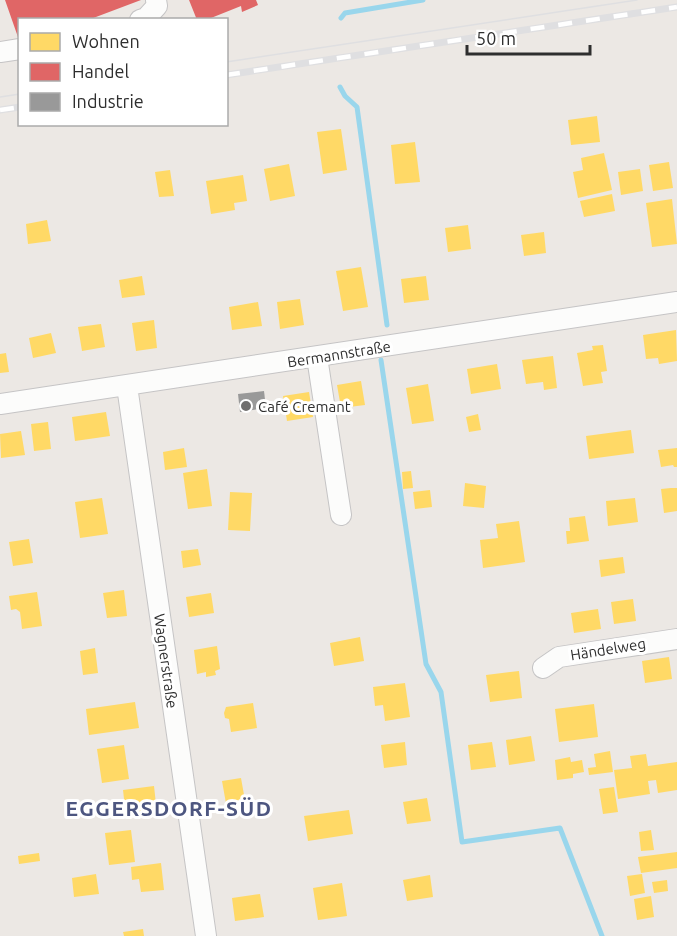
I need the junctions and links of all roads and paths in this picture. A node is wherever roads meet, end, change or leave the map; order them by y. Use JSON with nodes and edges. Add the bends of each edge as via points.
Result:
{"nodes":[{"id":1,"x":156,"y":0,"type":"edge"},
{"id":2,"x":146,"y":18,"type":"edge"},
{"id":3,"x":18,"y":50,"type":"edge"},
{"id":4,"x":0,"y":52,"type":"edge"},
{"id":5,"x":677,"y":302,"type":"edge"},
{"id":6,"x":317,"y":357,"type":"junction"},
{"id":7,"x":127,"y":386,"type":"junction"},
{"id":8,"x":0,"y":404,"type":"edge"},
{"id":9,"x":341,"y":515,"type":"dead end"},
{"id":10,"x":677,"y":639,"type":"edge"},
{"id":11,"x":543,"y":668,"type":"dead end"},
{"id":12,"x":206,"y":936,"type":"edge"}],
"edges":[{"from":1,"to":2,"type":"street","via":[[157,6]]},
{"from":3,"to":4,"type":"street"},
{"from":5,"to":6,"type":"street","name":"Bermannstraße"},
{"from":6,"to":7,"type":"street","name":"Bermannstraße"},
{"from":6,"to":9,"type":"street"},
{"from":7,"to":8,"type":"street","name":"Bermannstraße"},
{"from":7,"to":12,"type":"street","name":"Wagnerstraße"},
{"from":10,"to":11,"type":"street","name":"Händelweg","via":[[559,657]]}]}
